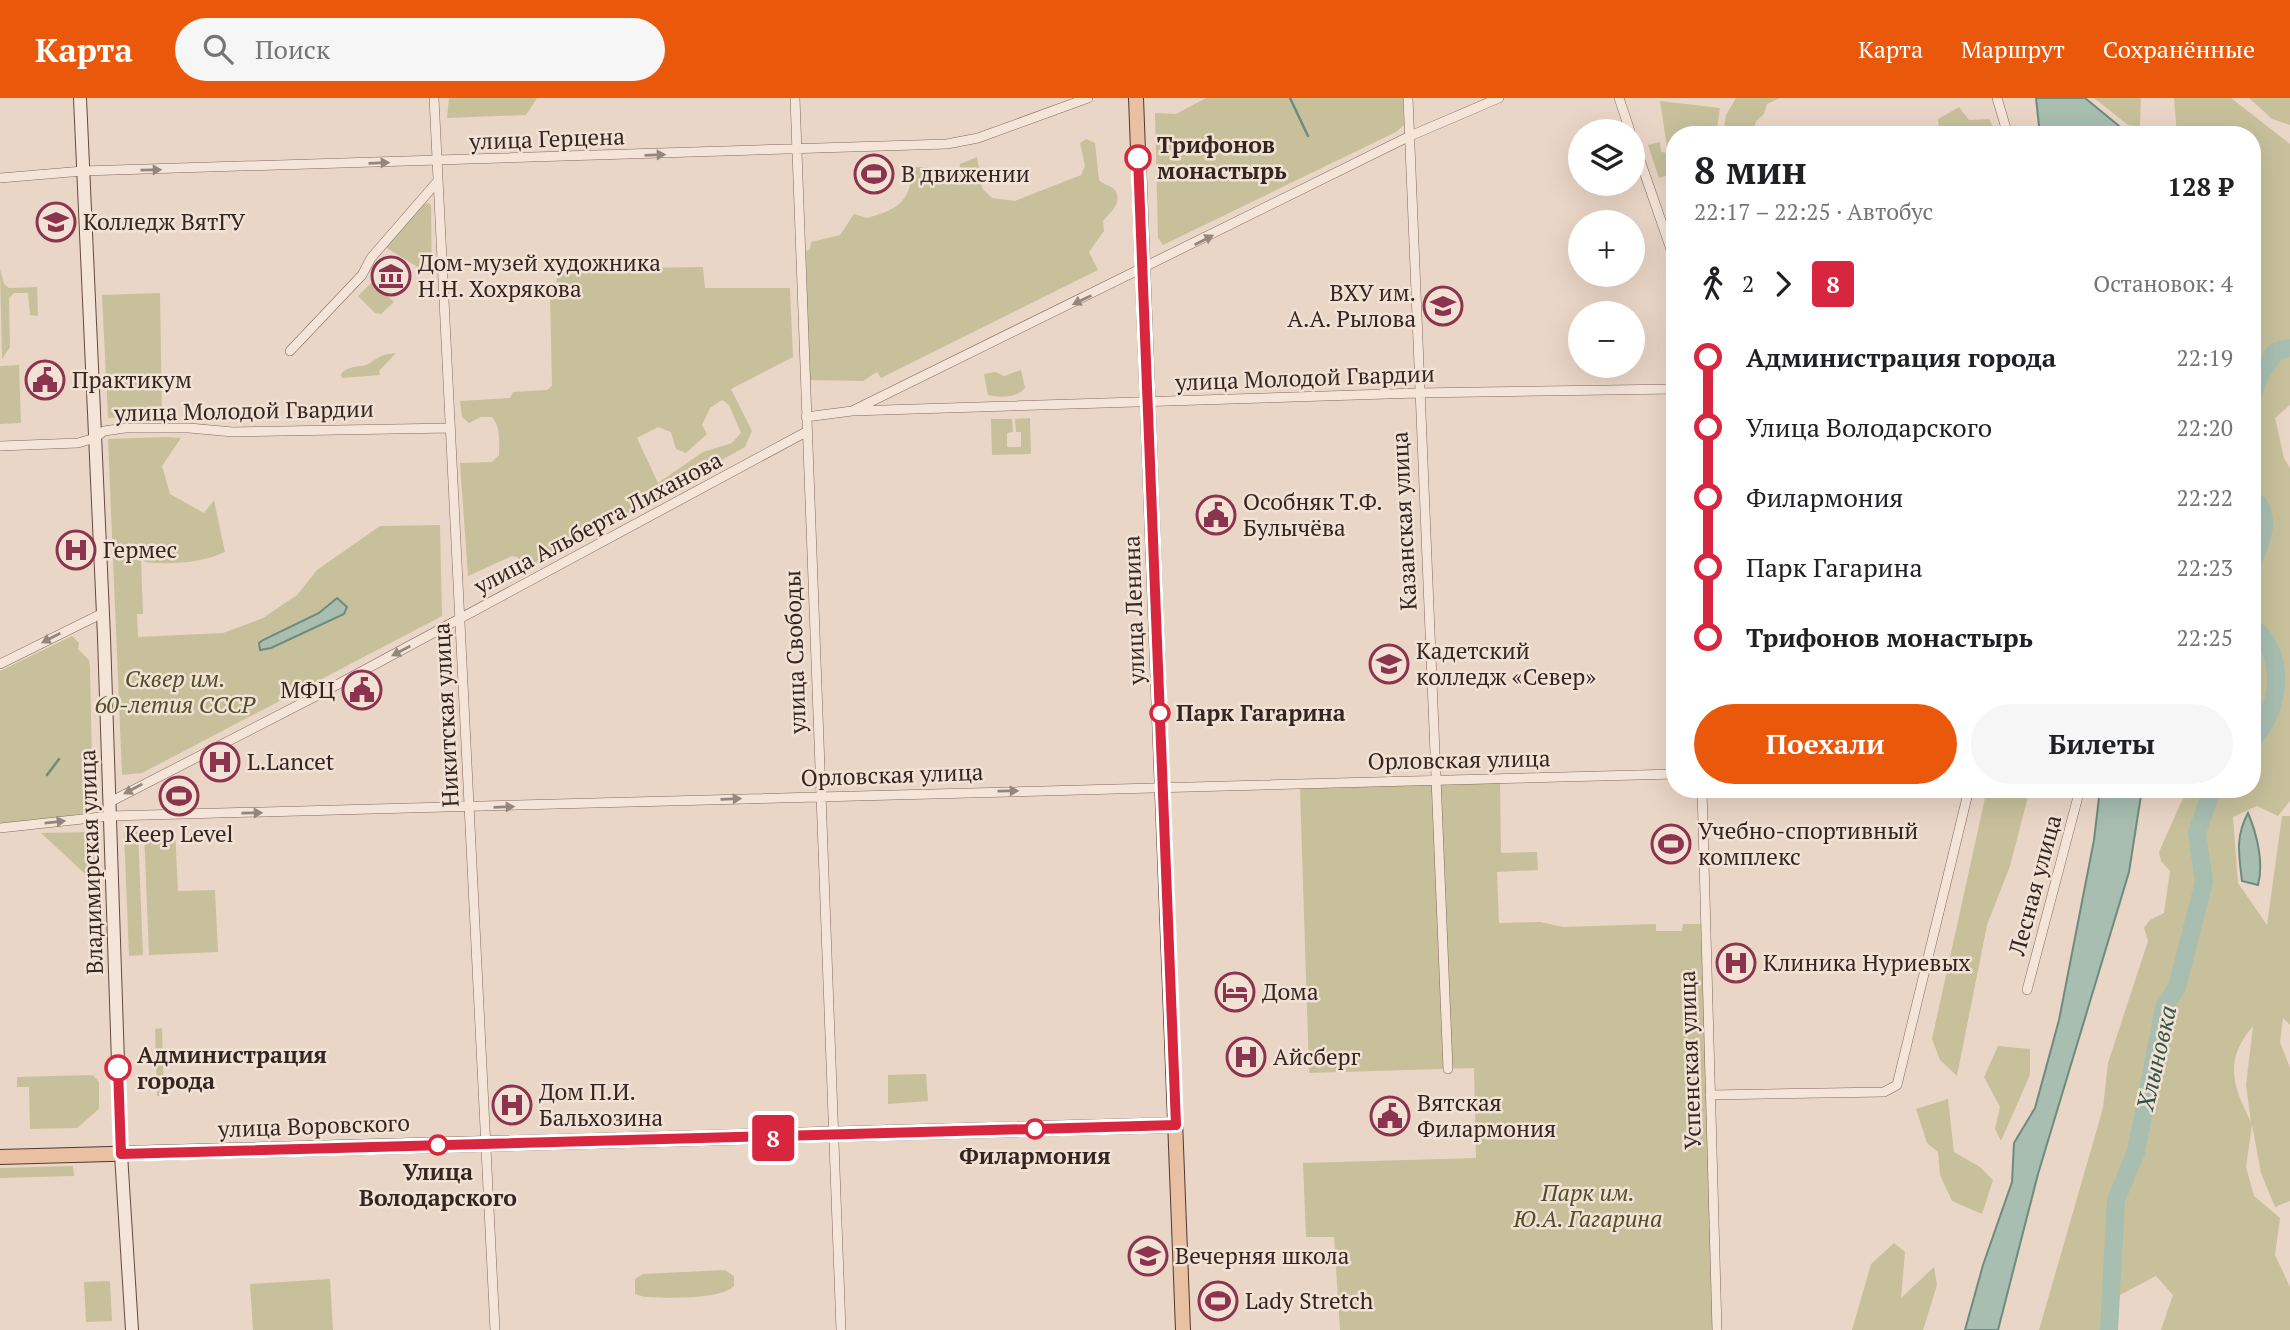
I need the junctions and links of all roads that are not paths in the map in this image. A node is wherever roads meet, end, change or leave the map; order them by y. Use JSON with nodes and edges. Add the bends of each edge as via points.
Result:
{"nodes":[{"id":1,"x":80,"y":98,"type":"edge"},
{"id":2,"x":434,"y":98,"type":"edge"},
{"id":3,"x":795,"y":98,"type":"edge"},
{"id":4,"x":1088,"y":98,"type":"edge"},
{"id":5,"x":1136,"y":98,"type":"edge"},
{"id":6,"x":1408,"y":98,"type":"edge"},
{"id":7,"x":1499,"y":98,"type":"edge"},
{"id":8,"x":1619,"y":98,"type":"edge"},
{"id":9,"x":1997,"y":98,"type":"edge"},
{"id":10,"x":1626,"y":119,"type":"edge"},
{"id":11,"x":2005,"y":126,"type":"edge"},
{"id":12,"x":1410,"y":136,"type":"junction"},
{"id":13,"x":797,"y":149,"type":"junction"},
{"id":14,"x":436,"y":161,"type":"junction"},
{"id":15,"x":83,"y":171,"type":"junction"},
{"id":16,"x":1645,"y":175,"type":"edge"},
{"id":17,"x":0,"y":177,"type":"edge"},
{"id":18,"x":437,"y":182,"type":"junction"},
{"id":19,"x":1666,"y":235,"type":"edge"},
{"id":20,"x":1143,"y":270,"type":"junction"},
{"id":21,"x":290,"y":351,"type":"dead end"},
{"id":22,"x":1666,"y":389,"type":"edge"},
{"id":23,"x":1418,"y":393,"type":"junction"},
{"id":24,"x":1148,"y":402,"type":"junction"},
{"id":25,"x":852,"y":411,"type":"junction"},
{"id":26,"x":806,"y":417,"type":"junction"},
{"id":27,"x":450,"y":428,"type":"junction"},
{"id":28,"x":806,"y":432,"type":"junction"},
{"id":29,"x":95,"y":439,"type":"junction"},
{"id":30,"x":0,"y":446,"type":"edge"},
{"id":31,"x":103,"y":613,"type":"junction"},
{"id":32,"x":460,"y":620,"type":"junction"},
{"id":33,"x":0,"y":664,"type":"edge"},
{"id":34,"x":1666,"y":774,"type":"edge"},
{"id":35,"x":1435,"y":780,"type":"junction"},
{"id":36,"x":1163,"y":788,"type":"junction"},
{"id":37,"x":820,"y":796,"type":"junction"},
{"id":38,"x":1702,"y":798,"type":"edge"},
{"id":39,"x":1967,"y":798,"type":"edge"},
{"id":40,"x":2078,"y":798,"type":"edge"},
{"id":41,"x":110,"y":802,"type":"junction"},
{"id":42,"x":470,"y":808,"type":"junction"},
{"id":43,"x":110,"y":816,"type":"junction"},
{"id":44,"x":0,"y":828,"type":"edge"},
{"id":45,"x":2027,"y":990,"type":"dead end"},
{"id":46,"x":1448,"y":1069,"type":"dead end"},
{"id":47,"x":1710,"y":1095,"type":"junction"},
{"id":48,"x":1176,"y":1125,"type":"junction"},
{"id":49,"x":834,"y":1136,"type":"junction"},
{"id":50,"x":488,"y":1144,"type":"junction"},
{"id":51,"x":121,"y":1154,"type":"junction"},
{"id":52,"x":0,"y":1157,"type":"edge"},
{"id":53,"x":132,"y":1330,"type":"edge"},
{"id":54,"x":495,"y":1330,"type":"edge"},
{"id":55,"x":841,"y":1330,"type":"edge"},
{"id":56,"x":1183,"y":1330,"type":"edge"},
{"id":57,"x":1717,"y":1330,"type":"edge"}],
"edges":[{"from":1,"to":15,"type":"main road","name":"Владимирская улица"},
{"from":2,"to":14,"type":"street","name":"Никитская улица"},
{"from":3,"to":13,"type":"street","name":"улица Свободы"},
{"from":4,"to":13,"type":"street","name":"улица Герцена","via":[[963,142]]},
{"from":5,"to":20,"type":"main road","name":"улица Ленина"},
{"from":6,"to":12,"type":"street","name":"Казанская улица"},
{"from":7,"to":12,"type":"street"},
{"from":8,"to":10,"type":"street"},
{"from":9,"to":11,"type":"street"},
{"from":20,"to":12,"type":"street","one_way":true},
{"from":12,"to":23,"type":"street","name":"Казанская улица"},
{"from":14,"to":13,"type":"street","name":"улица Герцена","one_way":true},
{"from":13,"to":26,"type":"street","name":"улица Свободы"},
{"from":15,"to":14,"type":"street","name":"улица Герцена","one_way":true},
{"from":14,"to":18,"type":"street","name":"Никитская улица"},
{"from":15,"to":17,"type":"street","name":"улица Герцена"},
{"from":15,"to":29,"type":"main road","name":"Владимирская улица"},
{"from":16,"to":19,"type":"street"},
{"from":18,"to":21,"type":"street","via":[[371,258],[362,275]]},
{"from":18,"to":27,"type":"street","name":"Никитская улица"},
{"from":20,"to":24,"type":"main road","name":"улица Ленина"},
{"from":20,"to":25,"type":"street","one_way":true},
{"from":22,"to":23,"type":"street","name":"улица Молодой Гвардии"},
{"from":23,"to":24,"type":"street","name":"улица Молодой Гвардии"},
{"from":23,"to":35,"type":"street","name":"Казанская улица"},
{"from":24,"to":25,"type":"street","name":"улица Молодой Гвардии"},
{"from":24,"to":36,"type":"main road","name":"улица Ленина"},
{"from":25,"to":26,"type":"street"},
{"from":26,"to":28,"type":"street","name":"улица Свободы"},
{"from":27,"to":29,"type":"street","name":"улица Молодой Гвардии","via":[[233,432],[125,428]]},
{"from":27,"to":32,"type":"street","name":"Никитская улица"},
{"from":28,"to":32,"type":"street","name":"улица Альберта Лиханова"},
{"from":28,"to":37,"type":"street","name":"улица Свободы"},
{"from":29,"to":30,"type":"street","name":"улица Молодой Гвардии"},
{"from":29,"to":31,"type":"main road","name":"Владимирская улица"},
{"from":31,"to":33,"type":"street","one_way":true},
{"from":31,"to":41,"type":"main road","name":"Владимирская улица"},
{"from":32,"to":41,"type":"street","name":"улица Альберта Лиханова","one_way":true},
{"from":32,"to":42,"type":"street","name":"Никитская улица"},
{"from":34,"to":35,"type":"street","name":"Орловская улица"},
{"from":35,"to":36,"type":"street","name":"Орловская улица"},
{"from":35,"to":46,"type":"street","name":"Казанская улица"},
{"from":37,"to":36,"type":"street","name":"Орловская улица","one_way":true},
{"from":36,"to":48,"type":"main road","name":"улица Ленина"},
{"from":42,"to":37,"type":"street","name":"Орловская улица","one_way":true},
{"from":37,"to":49,"type":"street","name":"улица Свободы"},
{"from":38,"to":47,"type":"street","name":"Успенская улица"},
{"from":39,"to":47,"type":"street","via":[[1897,1085],[1884,1092]]},
{"from":40,"to":45,"type":"street","name":"Лесная улица"},
{"from":41,"to":43,"type":"main road","name":"Владимирская улица"},
{"from":43,"to":42,"type":"street","name":"Орловская улица","one_way":true},
{"from":42,"to":50,"type":"street","name":"Никитская улица"},
{"from":44,"to":43,"type":"street","name":"Орловская улица","one_way":true},
{"from":43,"to":51,"type":"main road","name":"Владимирская улица"},
{"from":47,"to":57,"type":"street","name":"Успенская улица"},
{"from":48,"to":49,"type":"main road","name":"улица Воровского"},
{"from":48,"to":56,"type":"main road","name":"улица Ленина"},
{"from":49,"to":50,"type":"main road","name":"улица Воровского"},
{"from":49,"to":55,"type":"street","name":"улица Свободы"},
{"from":50,"to":51,"type":"main road","name":"улица Воровского"},
{"from":50,"to":54,"type":"street","name":"Никитская улица"},
{"from":51,"to":52,"type":"main road","name":"улица Воровского"},
{"from":51,"to":53,"type":"main road","name":"Владимирская улица"}]}
